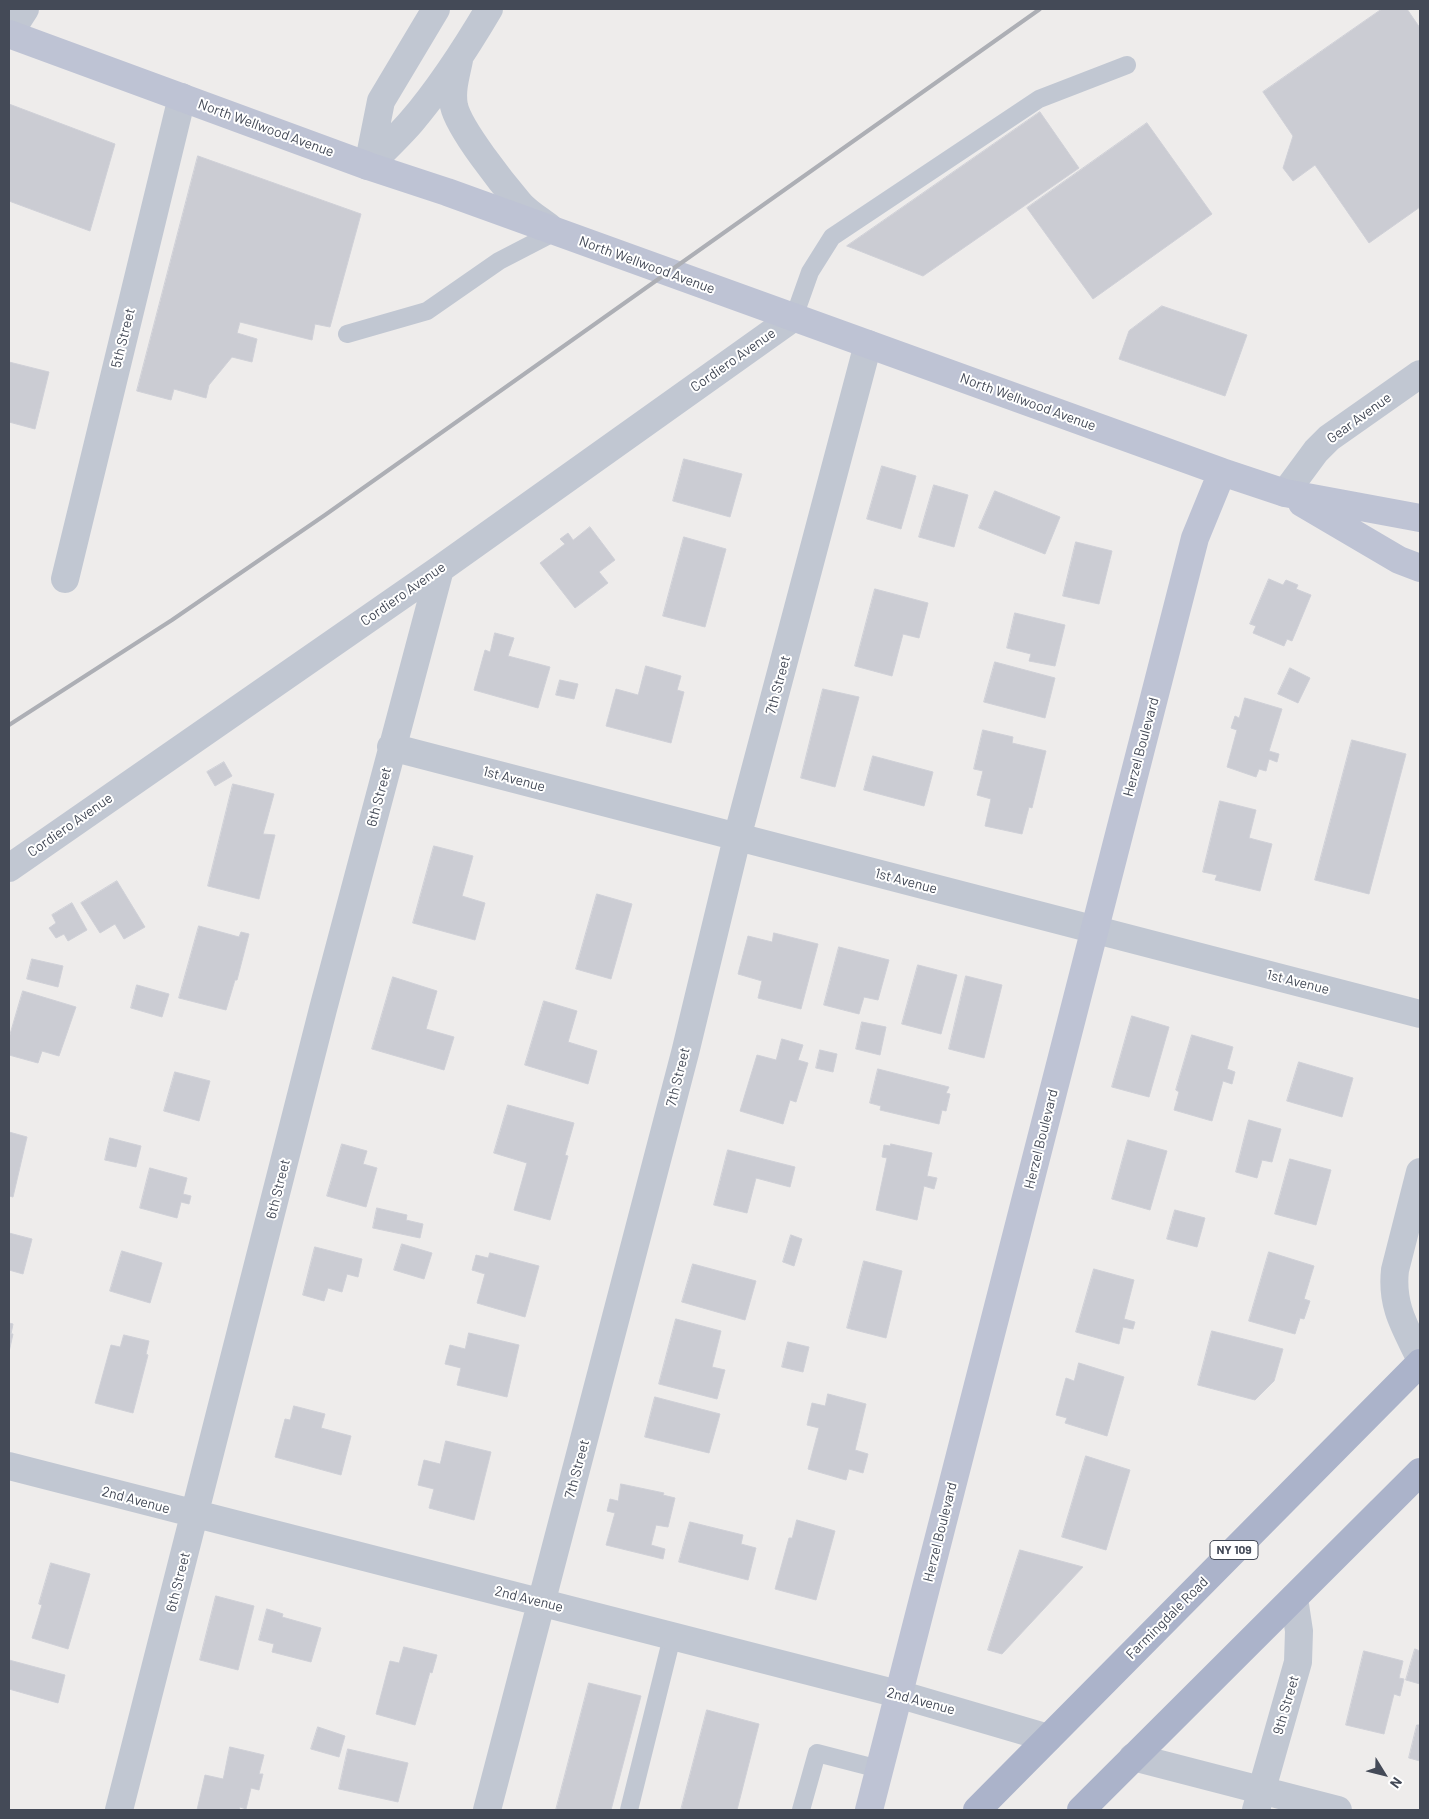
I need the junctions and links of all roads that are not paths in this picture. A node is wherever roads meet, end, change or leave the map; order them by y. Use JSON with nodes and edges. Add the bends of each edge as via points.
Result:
{"nodes":[{"id":1,"x":25,"y":9,"type":"edge"},
{"id":2,"x":436,"y":9,"type":"edge"},
{"id":3,"x":489,"y":9,"type":"edge"},
{"id":4,"x":9,"y":34,"type":"edge"},
{"id":5,"x":459,"y":60,"type":"junction"},
{"id":6,"x":1127,"y":65,"type":"dead end"},
{"id":7,"x":182,"y":97,"type":"junction"},
{"id":8,"x":368,"y":166,"type":"junction"},
{"id":9,"x":555,"y":232,"type":"junction"},
{"id":10,"x":794,"y":317,"type":"junction"},
{"id":11,"x":347,"y":334,"type":"dead end"},
{"id":12,"x":868,"y":344,"type":"junction"},
{"id":13,"x":1420,"y":374,"type":"edge"},
{"id":14,"x":1222,"y":472,"type":"junction"},
{"id":15,"x":1285,"y":493,"type":"junction"},
{"id":16,"x":1420,"y":518,"type":"edge"},
{"id":17,"x":1420,"y":568,"type":"edge"},
{"id":18,"x":440,"y":569,"type":"junction"},
{"id":19,"x":65,"y":579,"type":"dead end"},
{"id":20,"x":392,"y":747,"type":"junction"},
{"id":21,"x":738,"y":838,"type":"junction"},
{"id":22,"x":9,"y":868,"type":"edge"},
{"id":23,"x":1093,"y":930,"type":"junction"},
{"id":24,"x":1420,"y":1014,"type":"edge"},
{"id":25,"x":1420,"y":1172,"type":"edge"},
{"id":26,"x":1420,"y":1358,"type":"edge"},
{"id":27,"x":1420,"y":1363,"type":"edge"},
{"id":28,"x":9,"y":1466,"type":"edge"},
{"id":29,"x":1420,"y":1472,"type":"edge"},
{"id":30,"x":195,"y":1515,"type":"junction"},
{"id":31,"x":1294,"y":1598,"type":"junction"},
{"id":32,"x":542,"y":1602,"type":"junction"},
{"id":33,"x":672,"y":1637,"type":"junction"},
{"id":34,"x":898,"y":1694,"type":"junction"},
{"id":35,"x":1048,"y":1738,"type":"junction"},
{"id":36,"x":1133,"y":1757,"type":"junction"},
{"id":37,"x":880,"y":1769,"type":"junction"},
{"id":38,"x":1259,"y":1800,"type":"edge"},
{"id":39,"x":119,"y":1810,"type":"edge"},
{"id":40,"x":487,"y":1810,"type":"edge"},
{"id":41,"x":628,"y":1810,"type":"edge"},
{"id":42,"x":801,"y":1810,"type":"edge"},
{"id":43,"x":869,"y":1810,"type":"edge"},
{"id":44,"x":977,"y":1810,"type":"edge"},
{"id":45,"x":1082,"y":1810,"type":"edge"},
{"id":46,"x":1338,"y":1810,"type":"edge"}],
"edges":[{"from":1,"to":4,"type":"street"},
{"from":2,"to":8,"type":"street","via":[[381,101]]},
{"from":3,"to":5,"type":"street"},
{"from":4,"to":7,"type":"main road","name":"North Wellwood Avenue"},
{"from":5,"to":8,"type":"street","via":[[411,122]]},
{"from":5,"to":9,"type":"street","via":[[453,88],[458,118],[521,205]]},
{"from":6,"to":10,"type":"lane","via":[[1039,99],[832,237],[810,272]]},
{"from":7,"to":8,"type":"main road","name":"North Wellwood Avenue"},
{"from":7,"to":19,"type":"street","name":"5th Street"},
{"from":8,"to":9,"type":"main road","name":"North Wellwood Avenue"},
{"from":9,"to":10,"type":"main road","name":"North Wellwood Avenue"},
{"from":9,"to":11,"type":"lane","via":[[499,261],[427,311]]},
{"from":10,"to":12,"type":"main road","name":"North Wellwood Avenue"},
{"from":10,"to":18,"type":"street","name":"Cordiero Avenue"},
{"from":12,"to":14,"type":"main road","name":"North Wellwood Avenue"},
{"from":12,"to":21,"type":"street","name":"7th Street"},
{"from":13,"to":15,"type":"street","name":"Gear Avenue","via":[[1329,438]]},
{"from":14,"to":15,"type":"main road","name":"North Wellwood Avenue"},
{"from":14,"to":23,"type":"main road","name":"Herzel Boulevard","via":[[1195,538]]},
{"from":15,"to":16,"type":"main road","name":"North Wellwood Avenue"},
{"from":15,"to":17,"type":"main road","name":"North Wellwood Avenue","via":[[1399,560]]},
{"from":18,"to":20,"type":"street","name":"6th Street"},
{"from":18,"to":22,"type":"street","name":"Cordiero Avenue"},
{"from":20,"to":21,"type":"street","name":"1st Avenue"},
{"from":20,"to":30,"type":"street","name":"6th Street"},
{"from":21,"to":23,"type":"street","name":"1st Avenue"},
{"from":21,"to":32,"type":"street","name":"7th Street"},
{"from":23,"to":24,"type":"street","name":"1st Avenue"},
{"from":23,"to":34,"type":"main road","name":"Herzel Boulevard"},
{"from":25,"to":26,"type":"street","via":[[1394,1283],[1397,1309]]},
{"from":27,"to":35,"type":"main road","name":"Farmingdale Road","number":"NY 109"},
{"from":28,"to":30,"type":"street","name":"2nd Avenue"},
{"from":29,"to":31,"type":"main road"},
{"from":30,"to":32,"type":"street","name":"2nd Avenue"},
{"from":30,"to":39,"type":"street","name":"6th Street"},
{"from":31,"to":36,"type":"main road"},
{"from":31,"to":38,"type":"street","name":"9th Street","via":[[1299,1631],[1298,1662]]},
{"from":32,"to":33,"type":"street","name":"2nd Avenue"},
{"from":32,"to":40,"type":"street","name":"7th Street"},
{"from":33,"to":34,"type":"street","name":"2nd Avenue"},
{"from":33,"to":41,"type":"lane"},
{"from":34,"to":35,"type":"street","name":"2nd Avenue"},
{"from":34,"to":37,"type":"main road","name":"Herzel Boulevard"},
{"from":35,"to":44,"type":"main road","name":"Farmingdale Road","number":"NY 109"},
{"from":36,"to":38,"type":"street"},
{"from":36,"to":45,"type":"main road"},
{"from":37,"to":42,"type":"lane","via":[[817,1752]]},
{"from":37,"to":43,"type":"main road","name":"Herzel Boulevard"},
{"from":38,"to":46,"type":"street"}]}
